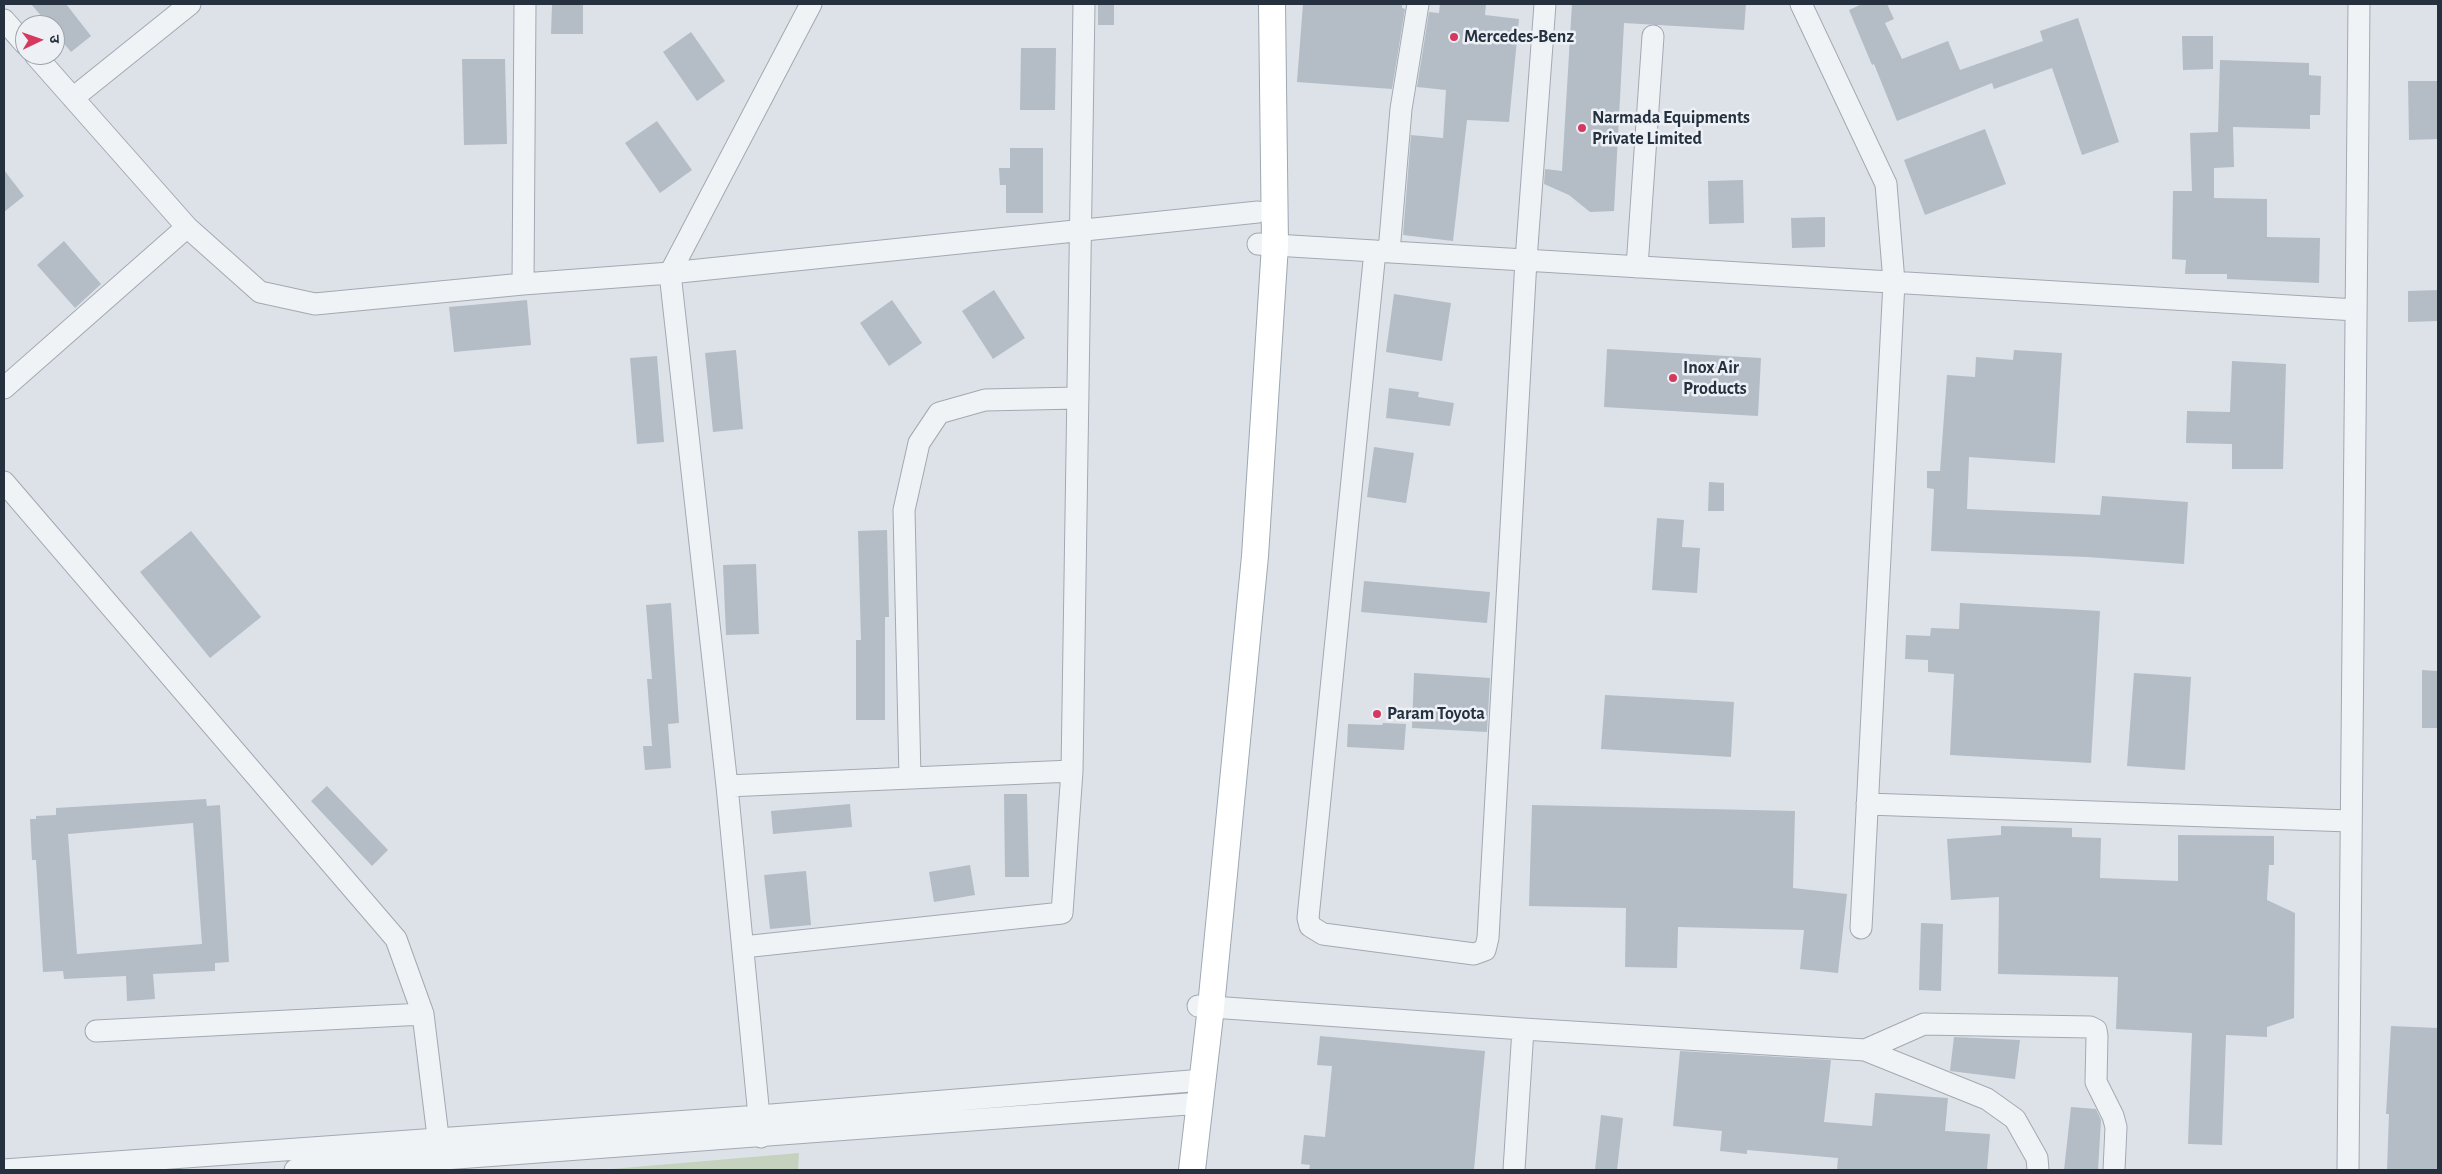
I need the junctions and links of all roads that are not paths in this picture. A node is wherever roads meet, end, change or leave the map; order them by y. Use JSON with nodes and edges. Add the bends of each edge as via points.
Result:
{"nodes":[{"id":1,"x":189,"y":4,"type":"edge"},
{"id":2,"x":525,"y":4,"type":"edge"},
{"id":3,"x":811,"y":4,"type":"edge"},
{"id":4,"x":1084,"y":4,"type":"edge"},
{"id":5,"x":1256,"y":4,"type":"edge"},
{"id":6,"x":1272,"y":4,"type":"edge"},
{"id":7,"x":1418,"y":4,"type":"edge"},
{"id":8,"x":1545,"y":4,"type":"edge"},
{"id":9,"x":1801,"y":4,"type":"edge"},
{"id":10,"x":2359,"y":4,"type":"edge"},
{"id":11,"x":4,"y":20,"type":"edge"},
{"id":12,"x":15,"y":33,"type":"edge"},
{"id":13,"x":1653,"y":36,"type":"dead end"},
{"id":14,"x":44,"y":65,"type":"edge"},
{"id":15,"x":73,"y":98,"type":"junction"},
{"id":16,"x":1258,"y":212,"type":"junction"},
{"id":17,"x":187,"y":228,"type":"junction"},
{"id":18,"x":1080,"y":229,"type":"junction"},
{"id":19,"x":1267,"y":244,"type":"junction"},
{"id":20,"x":1382,"y":251,"type":"junction"},
{"id":21,"x":1526,"y":260,"type":"junction"},
{"id":22,"x":1637,"y":267,"type":"junction"},
{"id":23,"x":670,"y":273,"type":"junction"},
{"id":24,"x":1894,"y":282,"type":"junction"},
{"id":25,"x":523,"y":284,"type":"junction"},
{"id":26,"x":2356,"y":310,"type":"junction"},
{"id":27,"x":4,"y":388,"type":"edge"},
{"id":28,"x":1078,"y":398,"type":"junction"},
{"id":29,"x":4,"y":482,"type":"edge"},
{"id":30,"x":1072,"y":771,"type":"junction"},
{"id":31,"x":910,"y":778,"type":"junction"},
{"id":32,"x":727,"y":786,"type":"junction"},
{"id":33,"x":1867,"y":804,"type":"junction"},
{"id":34,"x":2350,"y":821,"type":"junction"},
{"id":35,"x":1861,"y":928,"type":"dead end"},
{"id":36,"x":743,"y":947,"type":"junction"},
{"id":37,"x":1204,"y":1006,"type":"junction"},
{"id":38,"x":423,"y":1014,"type":"junction"},
{"id":39,"x":1523,"y":1029,"type":"junction"},
{"id":40,"x":96,"y":1031,"type":"dead end"},
{"id":41,"x":1865,"y":1050,"type":"junction"},
{"id":42,"x":1195,"y":1093,"type":"junction"},
{"id":43,"x":760,"y":1126,"type":"junction"},
{"id":44,"x":439,"y":1139,"type":"junction"},
{"id":45,"x":441,"y":1160,"type":"junction"},
{"id":46,"x":4,"y":1170,"type":"edge"},
{"id":47,"x":295,"y":1170,"type":"edge"},
{"id":48,"x":1179,"y":1170,"type":"edge"},
{"id":49,"x":1192,"y":1170,"type":"edge"},
{"id":50,"x":1514,"y":1170,"type":"edge"},
{"id":51,"x":2038,"y":1170,"type":"edge"},
{"id":52,"x":2114,"y":1170,"type":"edge"},
{"id":53,"x":2348,"y":1170,"type":"edge"}],
"edges":[{"from":1,"to":15,"type":"street"},
{"from":2,"to":25,"type":"street"},
{"from":3,"to":23,"type":"street"},
{"from":4,"to":18,"type":"street"},
{"from":5,"to":16,"type":"main road"},
{"from":6,"to":19,"type":"main road"},
{"from":7,"to":20,"type":"street"},
{"from":8,"to":21,"type":"street"},
{"from":9,"to":24,"type":"street","via":[[1886,184]]},
{"from":10,"to":26,"type":"street"},
{"from":11,"to":12,"type":"street"},
{"from":13,"to":22,"type":"street"},
{"from":14,"to":15,"type":"street"},
{"from":15,"to":17,"type":"street"},
{"from":16,"to":18,"type":"street"},
{"from":16,"to":19,"type":"main road"},
{"from":17,"to":25,"type":"street","via":[[260,292],[315,304]]},
{"from":17,"to":27,"type":"street"},
{"from":18,"to":23,"type":"street"},
{"from":18,"to":28,"type":"street"},
{"from":19,"to":20,"type":"street"},
{"from":19,"to":37,"type":"main road"},
{"from":20,"to":21,"type":"street"},
{"from":20,"to":21,"type":"street","via":[[1308,918],[1310,926],[1323,934],[1474,954],[1485,950],[1488,938]]},
{"from":21,"to":22,"type":"street"},
{"from":22,"to":24,"type":"street"},
{"from":23,"to":25,"type":"street"},
{"from":23,"to":32,"type":"street"},
{"from":24,"to":26,"type":"street"},
{"from":24,"to":33,"type":"street"},
{"from":26,"to":34,"type":"street"},
{"from":28,"to":30,"type":"street"},
{"from":28,"to":31,"type":"street","via":[[985,400],[939,413],[919,443],[904,510]]},
{"from":29,"to":38,"type":"street","via":[[396,939]]},
{"from":30,"to":31,"type":"street"},
{"from":30,"to":36,"type":"street","via":[[1062,913]]},
{"from":31,"to":32,"type":"street"},
{"from":32,"to":36,"type":"street"},
{"from":33,"to":34,"type":"street"},
{"from":33,"to":35,"type":"street"},
{"from":34,"to":53,"type":"street"},
{"from":36,"to":43,"type":"street"},
{"from":37,"to":39,"type":"street"},
{"from":37,"to":42,"type":"main road"},
{"from":38,"to":40,"type":"street"},
{"from":38,"to":44,"type":"street"},
{"from":39,"to":41,"type":"street"},
{"from":39,"to":50,"type":"street"},
{"from":41,"to":51,"type":"street","via":[[1987,1099],[2015,1119],[2037,1158]]},
{"from":41,"to":52,"type":"street","via":[[1924,1024],[2090,1027],[2096,1030],[2097,1036],[2096,1082],[2116,1127]]},
{"from":42,"to":43,"type":"street"},
{"from":42,"to":48,"type":"main road"},
{"from":42,"to":49,"type":"main road"},
{"from":43,"to":44,"type":"street"},
{"from":43,"to":45,"type":"street"},
{"from":44,"to":45,"type":"street"},
{"from":44,"to":46,"type":"street"},
{"from":45,"to":47,"type":"street"}]}
